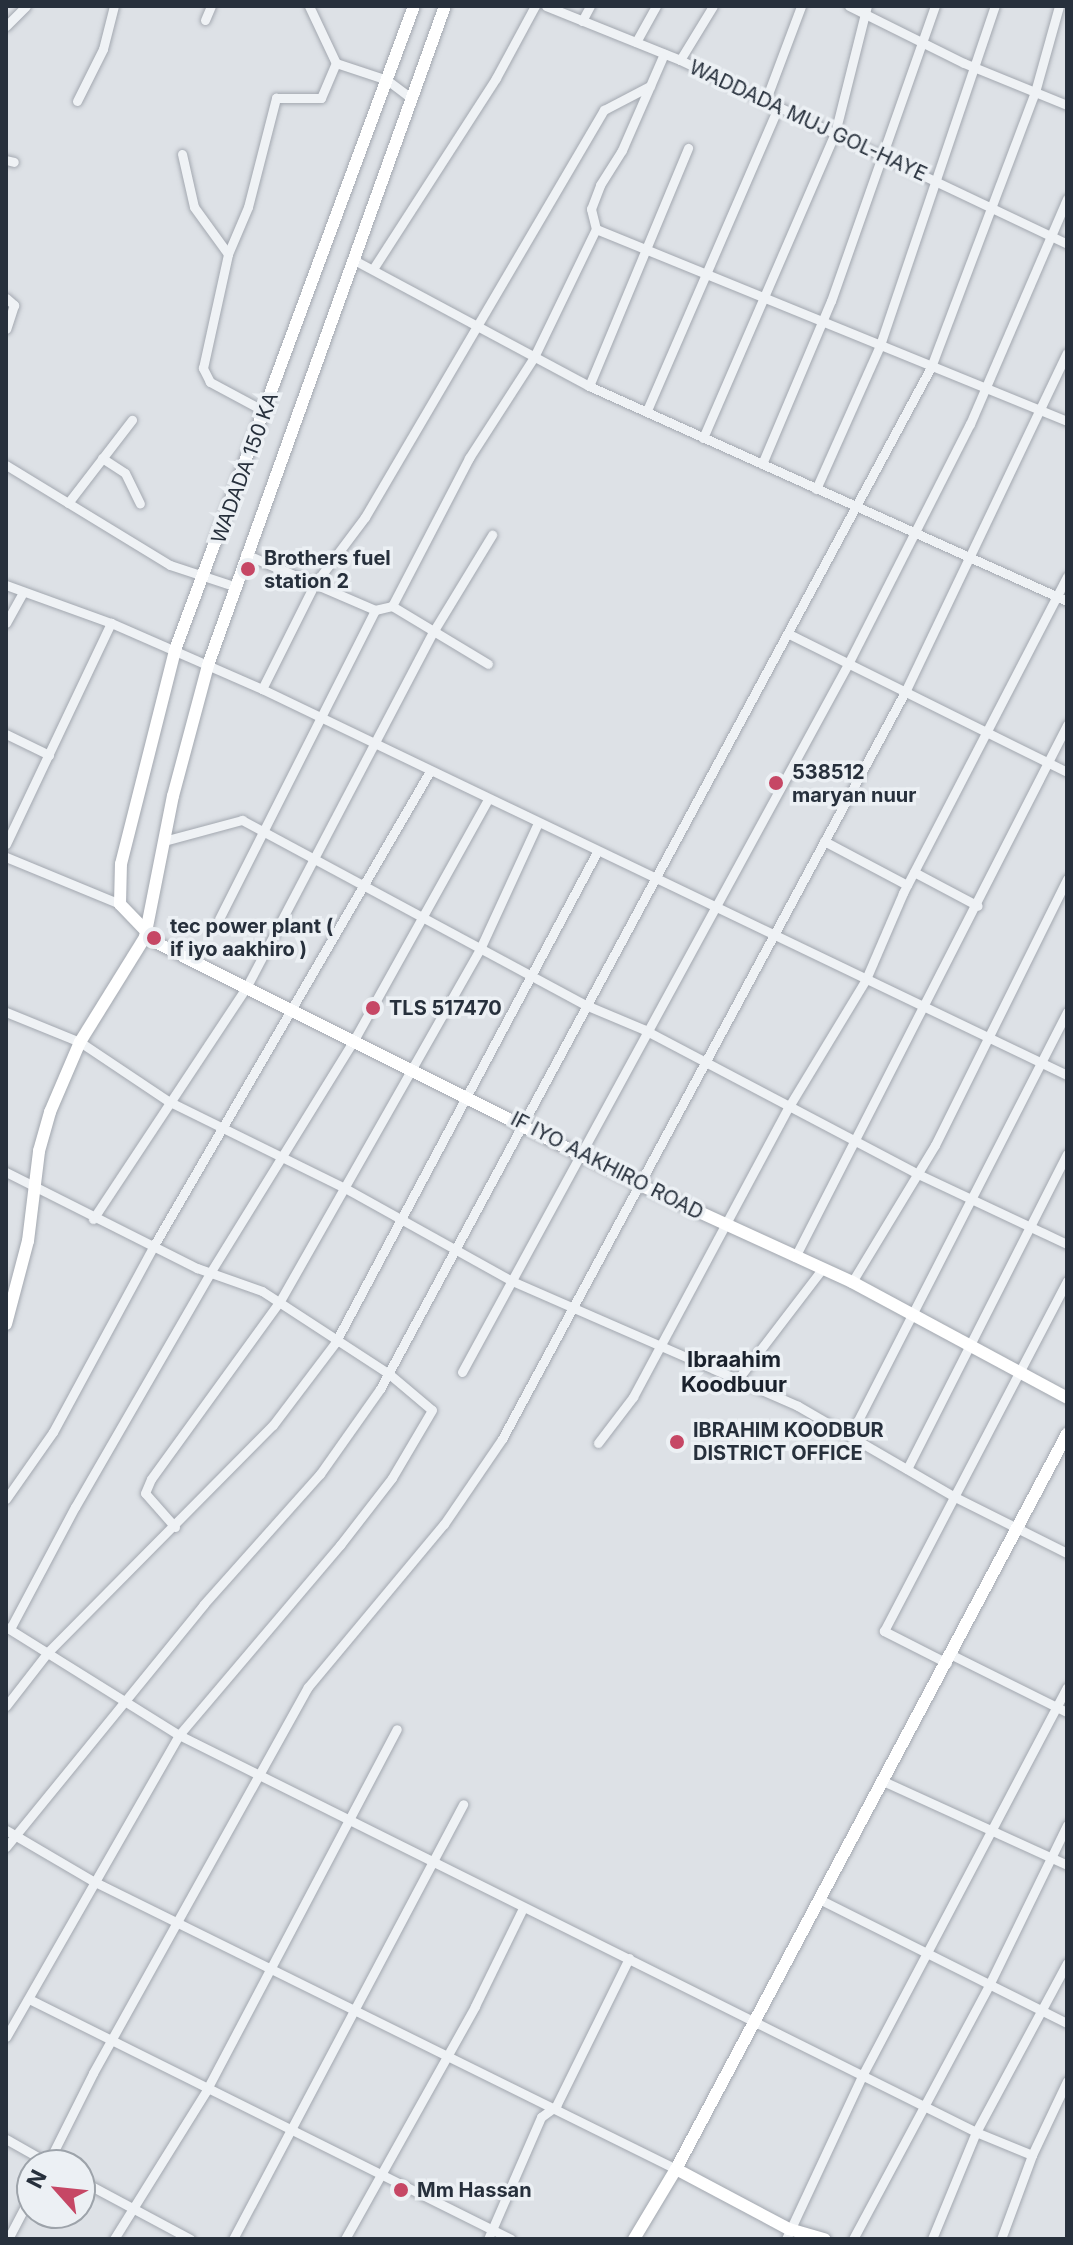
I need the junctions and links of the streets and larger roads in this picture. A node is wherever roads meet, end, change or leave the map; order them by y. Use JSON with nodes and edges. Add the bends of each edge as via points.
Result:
{"nodes":[{"id":1,"x":26,"y":6,"type":"edge"},
{"id":2,"x":114,"y":6,"type":"edge"},
{"id":3,"x":211,"y":6,"type":"edge"},
{"id":4,"x":309,"y":6,"type":"edge"},
{"id":5,"x":414,"y":6,"type":"edge"},
{"id":6,"x":445,"y":6,"type":"edge"},
{"id":7,"x":535,"y":6,"type":"edge"},
{"id":8,"x":546,"y":6,"type":"edge"},
{"id":9,"x":590,"y":6,"type":"edge"},
{"id":10,"x":656,"y":6,"type":"edge"},
{"id":11,"x":713,"y":6,"type":"edge"},
{"id":12,"x":801,"y":6,"type":"edge"},
{"id":13,"x":849,"y":6,"type":"edge"},
{"id":14,"x":935,"y":6,"type":"edge"},
{"id":15,"x":995,"y":6,"type":"edge"},
{"id":16,"x":1059,"y":6,"type":"edge"},
{"id":17,"x":865,"y":10,"type":"edge"},
{"id":18,"x":205,"y":20,"type":"dead end"},
{"id":19,"x":582,"y":21,"type":"junction"},
{"id":20,"x":6,"y":26,"type":"edge"},
{"id":21,"x":636,"y":42,"type":"junction"},
{"id":22,"x":923,"y":43,"type":"junction"},
{"id":23,"x":664,"y":54,"type":"junction"},
{"id":24,"x":680,"y":60,"type":"junction"},
{"id":25,"x":336,"y":63,"type":"junction"},
{"id":26,"x":974,"y":67,"type":"junction"},
{"id":27,"x":387,"y":80,"type":"junction"},
{"id":28,"x":650,"y":86,"type":"junction"},
{"id":29,"x":1035,"y":92,"type":"junction"},
{"id":30,"x":412,"y":99,"type":"junction"},
{"id":31,"x":77,"y":101,"type":"dead end"},
{"id":32,"x":765,"y":102,"type":"junction"},
{"id":33,"x":1067,"y":105,"type":"edge"},
{"id":34,"x":778,"y":108,"type":"junction"},
{"id":35,"x":835,"y":133,"type":"junction"},
{"id":36,"x":688,"y":148,"type":"dead end"},
{"id":37,"x":182,"y":154,"type":"dead end"},
{"id":38,"x":879,"y":155,"type":"junction"},
{"id":39,"x":939,"y":183,"type":"junction"},
{"id":40,"x":1067,"y":199,"type":"edge"},
{"id":41,"x":992,"y":208,"type":"junction"},
{"id":42,"x":596,"y":229,"type":"junction"},
{"id":43,"x":1049,"y":235,"type":"junction"},
{"id":44,"x":1067,"y":244,"type":"edge"},
{"id":45,"x":647,"y":248,"type":"junction"},
{"id":46,"x":228,"y":254,"type":"junction"},
{"id":47,"x":354,"y":260,"type":"junction"},
{"id":48,"x":373,"y":269,"type":"junction"},
{"id":49,"x":707,"y":274,"type":"junction"},
{"id":50,"x":765,"y":296,"type":"junction"},
{"id":51,"x":6,"y":298,"type":"edge"},
{"id":52,"x":821,"y":320,"type":"junction"},
{"id":53,"x":478,"y":324,"type":"junction"},
{"id":54,"x":6,"y":329,"type":"edge"},
{"id":55,"x":880,"y":345,"type":"junction"},
{"id":56,"x":1067,"y":353,"type":"edge"},
{"id":57,"x":534,"y":357,"type":"junction"},
{"id":58,"x":931,"y":367,"type":"junction"},
{"id":59,"x":589,"y":386,"type":"junction"},
{"id":60,"x":985,"y":391,"type":"junction"},
{"id":61,"x":648,"y":408,"type":"junction"},
{"id":62,"x":1040,"y":411,"type":"junction"},
{"id":63,"x":266,"y":412,"type":"junction"},
{"id":64,"x":132,"y":420,"type":"dead end"},
{"id":65,"x":1067,"y":421,"type":"edge"},
{"id":66,"x":703,"y":438,"type":"junction"},
{"id":67,"x":102,"y":458,"type":"junction"},
{"id":68,"x":762,"y":464,"type":"junction"},
{"id":69,"x":6,"y":465,"type":"edge"},
{"id":70,"x":816,"y":489,"type":"junction"},
{"id":71,"x":68,"y":503,"type":"junction"},
{"id":72,"x":140,"y":504,"type":"dead end"},
{"id":73,"x":857,"y":510,"type":"junction"},
{"id":74,"x":915,"y":533,"type":"junction"},
{"id":75,"x":492,"y":535,"type":"dead end"},
{"id":76,"x":245,"y":554,"type":"junction"},
{"id":77,"x":971,"y":557,"type":"junction"},
{"id":78,"x":206,"y":576,"type":"junction"},
{"id":79,"x":1067,"y":577,"type":"edge"},
{"id":80,"x":6,"y":585,"type":"edge"},
{"id":81,"x":314,"y":585,"type":"junction"},
{"id":82,"x":234,"y":586,"type":"junction"},
{"id":83,"x":23,"y":592,"type":"junction"},
{"id":84,"x":1062,"y":599,"type":"edge"},
{"id":85,"x":392,"y":606,"type":"junction"},
{"id":86,"x":375,"y":610,"type":"junction"},
{"id":87,"x":6,"y":623,"type":"edge"},
{"id":88,"x":111,"y":623,"type":"junction"},
{"id":89,"x":433,"y":632,"type":"junction"},
{"id":90,"x":789,"y":634,"type":"junction"},
{"id":91,"x":175,"y":650,"type":"junction"},
{"id":92,"x":488,"y":664,"type":"dead end"},
{"id":93,"x":848,"y":664,"type":"junction"},
{"id":94,"x":208,"y":665,"type":"junction"},
{"id":95,"x":262,"y":689,"type":"junction"},
{"id":96,"x":906,"y":690,"type":"junction"},
{"id":97,"x":322,"y":719,"type":"junction"},
{"id":98,"x":1067,"y":725,"type":"edge"},
{"id":99,"x":989,"y":732,"type":"junction"},
{"id":100,"x":6,"y":734,"type":"edge"},
{"id":101,"x":375,"y":745,"type":"junction"},
{"id":102,"x":49,"y":755,"type":"junction"},
{"id":103,"x":1048,"y":764,"type":"junction"},
{"id":104,"x":430,"y":771,"type":"junction"},
{"id":105,"x":1067,"y":772,"type":"edge"},
{"id":106,"x":488,"y":799,"type":"junction"},
{"id":107,"x":538,"y":823,"type":"junction"},
{"id":108,"x":265,"y":832,"type":"junction"},
{"id":109,"x":164,"y":841,"type":"junction"},
{"id":110,"x":824,"y":841,"type":"junction"},
{"id":111,"x":6,"y":844,"type":"edge"},
{"id":112,"x":597,"y":852,"type":"junction"},
{"id":113,"x":6,"y":857,"type":"edge"},
{"id":114,"x":315,"y":859,"type":"junction"},
{"id":115,"x":914,"y":872,"type":"junction"},
{"id":116,"x":1067,"y":879,"type":"edge"},
{"id":117,"x":658,"y":881,"type":"junction"},
{"id":118,"x":907,"y":885,"type":"junction"},
{"id":119,"x":365,"y":886,"type":"junction"},
{"id":120,"x":120,"y":904,"type":"junction"},
{"id":121,"x":715,"y":906,"type":"junction"},
{"id":122,"x":978,"y":906,"type":"junction"},
{"id":123,"x":422,"y":917,"type":"junction"},
{"id":124,"x":219,"y":919,"type":"dead end"},
{"id":125,"x":145,"y":934,"type":"junction"},
{"id":126,"x":774,"y":935,"type":"junction"},
{"id":127,"x":480,"y":949,"type":"junction"},
{"id":128,"x":535,"y":977,"type":"junction"},
{"id":129,"x":866,"y":979,"type":"junction"},
{"id":130,"x":247,"y":986,"type":"junction"},
{"id":131,"x":588,"y":1006,"type":"junction"},
{"id":132,"x":922,"y":1007,"type":"junction"},
{"id":133,"x":292,"y":1009,"type":"junction"},
{"id":134,"x":6,"y":1012,"type":"edge"},
{"id":135,"x":1067,"y":1012,"type":"edge"},
{"id":136,"x":645,"y":1030,"type":"junction"},
{"id":137,"x":987,"y":1038,"type":"junction"},
{"id":138,"x":354,"y":1040,"type":"junction"},
{"id":139,"x":80,"y":1042,"type":"junction"},
{"id":140,"x":1043,"y":1061,"type":"junction"},
{"id":141,"x":702,"y":1063,"type":"junction"},
{"id":142,"x":413,"y":1069,"type":"junction"},
{"id":143,"x":1067,"y":1075,"type":"edge"},
{"id":144,"x":467,"y":1096,"type":"junction"},
{"id":145,"x":168,"y":1101,"type":"junction"},
{"id":146,"x":788,"y":1108,"type":"junction"},
{"id":147,"x":522,"y":1123,"type":"junction"},
{"id":148,"x":221,"y":1129,"type":"junction"},
{"id":149,"x":852,"y":1141,"type":"junction"},
{"id":150,"x":578,"y":1153,"type":"junction"},
{"id":151,"x":1067,"y":1154,"type":"edge"},
{"id":152,"x":282,"y":1157,"type":"junction"},
{"id":153,"x":6,"y":1172,"type":"edge"},
{"id":154,"x":918,"y":1174,"type":"junction"},
{"id":155,"x":638,"y":1184,"type":"junction"},
{"id":156,"x":345,"y":1188,"type":"junction"},
{"id":157,"x":33,"y":1189,"type":"junction"},
{"id":158,"x":970,"y":1199,"type":"junction"},
{"id":159,"x":402,"y":1218,"type":"junction"},
{"id":160,"x":93,"y":1219,"type":"junction"},
{"id":161,"x":724,"y":1225,"type":"junction"},
{"id":162,"x":1030,"y":1228,"type":"junction"},
{"id":163,"x":1067,"y":1244,"type":"edge"},
{"id":164,"x":153,"y":1247,"type":"junction"},
{"id":165,"x":457,"y":1249,"type":"junction"},
{"id":166,"x":795,"y":1257,"type":"junction"},
{"id":167,"x":822,"y":1269,"type":"junction"},
{"id":168,"x":210,"y":1273,"type":"junction"},
{"id":169,"x":512,"y":1281,"type":"junction"},
{"id":170,"x":1067,"y":1281,"type":"edge"},
{"id":171,"x":852,"y":1282,"type":"junction"},
{"id":172,"x":280,"y":1301,"type":"junction"},
{"id":173,"x":571,"y":1305,"type":"junction"},
{"id":174,"x":912,"y":1314,"type":"junction"},
{"id":175,"x":6,"y":1324,"type":"edge"},
{"id":176,"x":335,"y":1343,"type":"junction"},
{"id":177,"x":659,"y":1344,"type":"junction"},
{"id":178,"x":968,"y":1344,"type":"junction"},
{"id":179,"x":462,"y":1372,"type":"dead end"},
{"id":180,"x":388,"y":1373,"type":"junction"},
{"id":181,"x":1022,"y":1374,"type":"junction"},
{"id":182,"x":738,"y":1379,"type":"junction"},
{"id":183,"x":1067,"y":1398,"type":"edge"},
{"id":184,"x":851,"y":1434,"type":"junction"},
{"id":185,"x":1067,"y":1434,"type":"edge"},
{"id":186,"x":598,"y":1443,"type":"dead end"},
{"id":187,"x":907,"y":1469,"type":"junction"},
{"id":188,"x":953,"y":1496,"type":"junction"},
{"id":189,"x":6,"y":1499,"type":"edge"},
{"id":190,"x":175,"y":1527,"type":"junction"},
{"id":191,"x":1019,"y":1528,"type":"junction"},
{"id":192,"x":1067,"y":1553,"type":"edge"},
{"id":193,"x":8,"y":1628,"type":"edge"},
{"id":194,"x":48,"y":1652,"type":"junction"},
{"id":195,"x":949,"y":1659,"type":"junction"},
{"id":196,"x":1067,"y":1687,"type":"edge"},
{"id":197,"x":124,"y":1703,"type":"junction"},
{"id":198,"x":6,"y":1706,"type":"edge"},
{"id":199,"x":1057,"y":1707,"type":"junction"},
{"id":200,"x":1067,"y":1712,"type":"edge"},
{"id":201,"x":397,"y":1729,"type":"dead end"},
{"id":202,"x":179,"y":1735,"type":"junction"},
{"id":203,"x":261,"y":1776,"type":"junction"},
{"id":204,"x":883,"y":1781,"type":"junction"},
{"id":205,"x":463,"y":1804,"type":"dead end"},
{"id":206,"x":348,"y":1820,"type":"junction"},
{"id":207,"x":1067,"y":1825,"type":"edge"},
{"id":208,"x":6,"y":1830,"type":"edge"},
{"id":209,"x":991,"y":1833,"type":"junction"},
{"id":210,"x":16,"y":1836,"type":"junction"},
{"id":211,"x":6,"y":1847,"type":"edge"},
{"id":212,"x":1051,"y":1857,"type":"junction"},
{"id":213,"x":1067,"y":1865,"type":"edge"},
{"id":214,"x":434,"y":1866,"type":"junction"},
{"id":215,"x":93,"y":1881,"type":"junction"},
{"id":216,"x":819,"y":1899,"type":"junction"},
{"id":217,"x":522,"y":1910,"type":"junction"},
{"id":218,"x":176,"y":1921,"type":"junction"},
{"id":219,"x":930,"y":1953,"type":"junction"},
{"id":220,"x":629,"y":1958,"type":"junction"},
{"id":221,"x":1067,"y":1963,"type":"edge"},
{"id":222,"x":272,"y":1968,"type":"junction"},
{"id":223,"x":990,"y":1983,"type":"junction"},
{"id":224,"x":29,"y":1999,"type":"junction"},
{"id":225,"x":1042,"y":2009,"type":"junction"},
{"id":226,"x":357,"y":2011,"type":"junction"},
{"id":227,"x":756,"y":2020,"type":"junction"},
{"id":228,"x":1067,"y":2023,"type":"edge"},
{"id":229,"x":6,"y":2037,"type":"edge"},
{"id":230,"x":110,"y":2042,"type":"junction"},
{"id":231,"x":445,"y":2059,"type":"junction"},
{"id":232,"x":863,"y":2074,"type":"junction"},
{"id":233,"x":1067,"y":2081,"type":"edge"},
{"id":234,"x":206,"y":2091,"type":"junction"},
{"id":235,"x":923,"y":2105,"type":"junction"},
{"id":236,"x":556,"y":2106,"type":"junction"},
{"id":237,"x":976,"y":2132,"type":"junction"},
{"id":238,"x":291,"y":2134,"type":"junction"},
{"id":239,"x":56,"y":2149,"type":"edge"},
{"id":240,"x":1032,"y":2155,"type":"junction"},
{"id":241,"x":676,"y":2169,"type":"junction"},
{"id":242,"x":379,"y":2178,"type":"junction"},
{"id":243,"x":96,"y":2189,"type":"edge"},
{"id":244,"x":132,"y":2208,"type":"junction"},
{"id":245,"x":490,"y":2234,"type":"edge"},
{"id":246,"x":787,"y":2234,"type":"edge"},
{"id":247,"x":114,"y":2239,"type":"edge"},
{"id":248,"x":190,"y":2239,"type":"edge"},
{"id":249,"x":233,"y":2239,"type":"edge"},
{"id":250,"x":345,"y":2239,"type":"edge"},
{"id":251,"x":511,"y":2239,"type":"edge"},
{"id":252,"x":634,"y":2239,"type":"edge"},
{"id":253,"x":825,"y":2239,"type":"edge"},
{"id":254,"x":853,"y":2239,"type":"edge"},
{"id":255,"x":932,"y":2239,"type":"edge"},
{"id":256,"x":1001,"y":2239,"type":"edge"}],
"edges":[{"from":1,"to":20,"type":"street"},
{"from":2,"to":31,"type":"street","via":[[103,49]]},
{"from":3,"to":18,"type":"street"},
{"from":4,"to":25,"type":"street"},
{"from":5,"to":27,"type":"street","name":"WADADA 150 KA"},
{"from":6,"to":30,"type":"street","name":"WADADA 150 KA"},
{"from":7,"to":48,"type":"street","via":[[496,78]]},
{"from":8,"to":19,"type":"street","name":"WADDADA MUJ GOL-HAYE"},
{"from":9,"to":19,"type":"street"},
{"from":10,"to":21,"type":"street"},
{"from":11,"to":24,"type":"street"},
{"from":12,"to":32,"type":"street"},
{"from":13,"to":17,"type":"street"},
{"from":14,"to":22,"type":"street"},
{"from":15,"to":26,"type":"street"},
{"from":16,"to":29,"type":"street"},
{"from":17,"to":22,"type":"street"},
{"from":17,"to":35,"type":"street"},
{"from":19,"to":21,"type":"street","name":"WADDADA MUJ GOL-HAYE"},
{"from":21,"to":23,"type":"street","name":"WADDADA MUJ GOL-HAYE"},
{"from":22,"to":26,"type":"street"},
{"from":22,"to":38,"type":"street"},
{"from":23,"to":24,"type":"street","name":"WADDADA MUJ GOL-HAYE"},
{"from":23,"to":28,"type":"street"},
{"from":24,"to":32,"type":"street","name":"WADDADA MUJ GOL-HAYE"},
{"from":25,"to":27,"type":"street"},
{"from":25,"to":46,"type":"street","via":[[321,98],[276,98],[248,207]]},
{"from":26,"to":29,"type":"street"},
{"from":26,"to":39,"type":"street"},
{"from":27,"to":30,"type":"street"},
{"from":27,"to":63,"type":"street","name":"WADADA 150 KA"},
{"from":28,"to":42,"type":"street","via":[[600,185],[591,209]]},
{"from":28,"to":53,"type":"street","via":[[604,110]]},
{"from":29,"to":33,"type":"street"},
{"from":29,"to":41,"type":"street"},
{"from":30,"to":47,"type":"street","name":"WADADA 150 KA"},
{"from":32,"to":34,"type":"street","name":"WADDADA MUJ GOL-HAYE"},
{"from":34,"to":35,"type":"street","name":"WADDADA MUJ GOL-HAYE"},
{"from":34,"to":49,"type":"street"},
{"from":35,"to":38,"type":"street","name":"WADDADA MUJ GOL-HAYE"},
{"from":35,"to":50,"type":"street"},
{"from":36,"to":45,"type":"street"},
{"from":37,"to":46,"type":"street","via":[[194,207]]},
{"from":38,"to":39,"type":"street","name":"WADDADA MUJ GOL-HAYE"},
{"from":38,"to":52,"type":"street"},
{"from":39,"to":41,"type":"street","name":"WADDADA MUJ GOL-HAYE"},
{"from":39,"to":55,"type":"street"},
{"from":40,"to":43,"type":"street"},
{"from":41,"to":43,"type":"street","name":"WADDADA MUJ GOL-HAYE"},
{"from":41,"to":58,"type":"street"},
{"from":42,"to":45,"type":"street"},
{"from":42,"to":57,"type":"street"},
{"from":43,"to":44,"type":"street","name":"WADDADA MUJ GOL-HAYE"},
{"from":43,"to":60,"type":"street"},
{"from":45,"to":49,"type":"street"},
{"from":45,"to":59,"type":"street"},
{"from":46,"to":63,"type":"street","via":[[204,374]]},
{"from":47,"to":48,"type":"street"},
{"from":47,"to":76,"type":"street","name":"WADADA 150 KA"},
{"from":48,"to":53,"type":"street"},
{"from":49,"to":50,"type":"street"},
{"from":49,"to":61,"type":"street"},
{"from":50,"to":52,"type":"street"},
{"from":50,"to":66,"type":"street"},
{"from":51,"to":54,"type":"street","via":[[14,305]]},
{"from":52,"to":55,"type":"street"},
{"from":52,"to":68,"type":"street"},
{"from":53,"to":57,"type":"street"},
{"from":53,"to":81,"type":"street","via":[[365,517]]},
{"from":55,"to":58,"type":"street"},
{"from":55,"to":70,"type":"street"},
{"from":56,"to":62,"type":"street"},
{"from":57,"to":59,"type":"street"},
{"from":57,"to":85,"type":"street","via":[[469,458]]},
{"from":58,"to":60,"type":"street"},
{"from":58,"to":73,"type":"street"},
{"from":59,"to":61,"type":"street"},
{"from":60,"to":62,"type":"street"},
{"from":60,"to":74,"type":"street"},
{"from":61,"to":66,"type":"street"},
{"from":62,"to":65,"type":"street"},
{"from":62,"to":77,"type":"street"},
{"from":63,"to":78,"type":"street","name":"WADADA 150 KA"},
{"from":64,"to":67,"type":"street"},
{"from":66,"to":68,"type":"street"},
{"from":67,"to":71,"type":"street"},
{"from":67,"to":72,"type":"street","via":[[125,473]]},
{"from":68,"to":70,"type":"street"},
{"from":69,"to":71,"type":"street"},
{"from":70,"to":73,"type":"street"},
{"from":71,"to":78,"type":"street","via":[[170,565]]},
{"from":73,"to":74,"type":"street"},
{"from":73,"to":90,"type":"street"},
{"from":74,"to":77,"type":"street"},
{"from":74,"to":93,"type":"street"},
{"from":75,"to":89,"type":"street"},
{"from":76,"to":81,"type":"street"},
{"from":76,"to":82,"type":"street","name":"WADADA 150 KA"},
{"from":77,"to":84,"type":"street"},
{"from":77,"to":96,"type":"street"},
{"from":78,"to":82,"type":"street"},
{"from":78,"to":91,"type":"street","name":"WADADA 150 KA"},
{"from":79,"to":84,"type":"street"},
{"from":80,"to":83,"type":"street"},
{"from":81,"to":86,"type":"street"},
{"from":81,"to":95,"type":"street"},
{"from":82,"to":94,"type":"street","name":"WADADA 150 KA"},
{"from":83,"to":87,"type":"street"},
{"from":83,"to":88,"type":"street"},
{"from":84,"to":99,"type":"street"},
{"from":85,"to":86,"type":"street"},
{"from":85,"to":89,"type":"street"},
{"from":86,"to":97,"type":"street"},
{"from":88,"to":91,"type":"street"},
{"from":88,"to":102,"type":"street"},
{"from":89,"to":92,"type":"street"},
{"from":89,"to":101,"type":"street"},
{"from":90,"to":93,"type":"street"},
{"from":90,"to":117,"type":"street"},
{"from":91,"to":94,"type":"street"},
{"from":91,"to":120,"type":"street","name":"WADADA 150 KA","via":[[129,822]]},
{"from":93,"to":96,"type":"street"},
{"from":93,"to":121,"type":"street"},
{"from":94,"to":95,"type":"street"},
{"from":94,"to":109,"type":"street","name":"WADADA 150 KA"},
{"from":95,"to":97,"type":"street"},
{"from":96,"to":99,"type":"street"},
{"from":96,"to":110,"type":"street"},
{"from":97,"to":101,"type":"street"},
{"from":97,"to":108,"type":"street"},
{"from":98,"to":103,"type":"street"},
{"from":99,"to":103,"type":"street"},
{"from":99,"to":115,"type":"street"},
{"from":100,"to":102,"type":"street"},
{"from":101,"to":104,"type":"street"},
{"from":101,"to":114,"type":"street"},
{"from":102,"to":111,"type":"street"},
{"from":103,"to":105,"type":"street"},
{"from":103,"to":122,"type":"street"},
{"from":104,"to":106,"type":"street"},
{"from":104,"to":119,"type":"street"},
{"from":106,"to":107,"type":"street"},
{"from":106,"to":123,"type":"street"},
{"from":107,"to":112,"type":"street"},
{"from":107,"to":127,"type":"street"},
{"from":108,"to":109,"type":"street","via":[[242,820]]},
{"from":108,"to":114,"type":"street"},
{"from":108,"to":124,"type":"street"},
{"from":109,"to":125,"type":"street","name":"WADADA 150 KA"},
{"from":110,"to":118,"type":"street"},
{"from":110,"to":126,"type":"street"},
{"from":112,"to":117,"type":"street"},
{"from":112,"to":128,"type":"street"},
{"from":113,"to":120,"type":"street"},
{"from":114,"to":119,"type":"street"},
{"from":114,"to":130,"type":"street"},
{"from":115,"to":118,"type":"street"},
{"from":115,"to":122,"type":"street"},
{"from":116,"to":137,"type":"street"},
{"from":117,"to":121,"type":"street"},
{"from":117,"to":131,"type":"street"},
{"from":118,"to":129,"type":"street"},
{"from":119,"to":123,"type":"street"},
{"from":119,"to":133,"type":"street"},
{"from":120,"to":125,"type":"street"},
{"from":121,"to":126,"type":"street"},
{"from":121,"to":136,"type":"street"},
{"from":122,"to":132,"type":"street"},
{"from":123,"to":127,"type":"street"},
{"from":123,"to":138,"type":"street"},
{"from":125,"to":130,"type":"street","name":"IF IYO AAKHIRO ROAD"},
{"from":125,"to":139,"type":"street","name":"WADADA 150 KA"},
{"from":126,"to":129,"type":"street"},
{"from":126,"to":141,"type":"street"},
{"from":127,"to":128,"type":"street"},
{"from":127,"to":142,"type":"street"},
{"from":128,"to":131,"type":"street"},
{"from":128,"to":144,"type":"street"},
{"from":129,"to":132,"type":"street"},
{"from":129,"to":146,"type":"street"},
{"from":130,"to":133,"type":"street","name":"IF IYO AAKHIRO ROAD"},
{"from":130,"to":145,"type":"street"},
{"from":131,"to":136,"type":"street"},
{"from":131,"to":147,"type":"street"},
{"from":132,"to":137,"type":"street"},
{"from":132,"to":149,"type":"street"},
{"from":133,"to":138,"type":"street","name":"IF IYO AAKHIRO ROAD"},
{"from":133,"to":148,"type":"street"},
{"from":134,"to":139,"type":"street"},
{"from":135,"to":140,"type":"street"},
{"from":136,"to":141,"type":"street"},
{"from":136,"to":150,"type":"street"},
{"from":137,"to":140,"type":"street"},
{"from":137,"to":154,"type":"street"},
{"from":138,"to":142,"type":"street","name":"IF IYO AAKHIRO ROAD"},
{"from":138,"to":152,"type":"street"},
{"from":139,"to":145,"type":"street"},
{"from":139,"to":157,"type":"street","name":"WADADA 150 KA","via":[[50,1112]]},
{"from":140,"to":143,"type":"street"},
{"from":140,"to":158,"type":"street"},
{"from":141,"to":146,"type":"street"},
{"from":141,"to":155,"type":"street"},
{"from":142,"to":144,"type":"street","name":"IF IYO AAKHIRO ROAD"},
{"from":142,"to":156,"type":"street"},
{"from":144,"to":147,"type":"street","name":"IF IYO AAKHIRO ROAD"},
{"from":144,"to":159,"type":"street"},
{"from":145,"to":148,"type":"street"},
{"from":145,"to":160,"type":"street"},
{"from":146,"to":149,"type":"street"},
{"from":146,"to":161,"type":"street"},
{"from":147,"to":150,"type":"street","name":"IF IYO AAKHIRO ROAD"},
{"from":147,"to":165,"type":"street"},
{"from":148,"to":152,"type":"street"},
{"from":148,"to":164,"type":"street"},
{"from":149,"to":154,"type":"street"},
{"from":149,"to":166,"type":"street"},
{"from":150,"to":155,"type":"street","name":"IF IYO AAKHIRO ROAD"},
{"from":150,"to":169,"type":"street"},
{"from":151,"to":162,"type":"street"},
{"from":152,"to":156,"type":"street"},
{"from":152,"to":168,"type":"street"},
{"from":153,"to":157,"type":"street"},
{"from":154,"to":158,"type":"street"},
{"from":154,"to":171,"type":"street"},
{"from":155,"to":161,"type":"street","name":"IF IYO AAKHIRO ROAD"},
{"from":155,"to":173,"type":"street"},
{"from":156,"to":159,"type":"street"},
{"from":156,"to":172,"type":"street"},
{"from":157,"to":160,"type":"street"},
{"from":157,"to":175,"type":"street","name":"WADADA 150 KA","via":[[28,1241]]},
{"from":158,"to":162,"type":"street"},
{"from":158,"to":174,"type":"street"},
{"from":159,"to":165,"type":"street"},
{"from":159,"to":176,"type":"street"},
{"from":160,"to":164,"type":"street"},
{"from":161,"to":166,"type":"street","name":"IF IYO AAKHIRO ROAD"},
{"from":161,"to":177,"type":"street"},
{"from":162,"to":163,"type":"street"},
{"from":162,"to":178,"type":"street"},
{"from":164,"to":168,"type":"street"},
{"from":164,"to":189,"type":"street","via":[[53,1432]]},
{"from":165,"to":169,"type":"street"},
{"from":165,"to":180,"type":"street"},
{"from":166,"to":167,"type":"street","name":"IF IYO AAKHIRO ROAD"},
{"from":167,"to":171,"type":"street","name":"IF IYO AAKHIRO ROAD"},
{"from":167,"to":182,"type":"street"},
{"from":168,"to":172,"type":"street"},
{"from":168,"to":193,"type":"street"},
{"from":169,"to":173,"type":"street"},
{"from":169,"to":179,"type":"street"},
{"from":170,"to":181,"type":"street"},
{"from":171,"to":174,"type":"street","name":"IF IYO AAKHIRO ROAD"},
{"from":172,"to":176,"type":"street"},
{"from":172,"to":190,"type":"street","via":[[166,1453],[145,1493]]},
{"from":173,"to":177,"type":"street"},
{"from":173,"to":203,"type":"street","via":[[502,1439],[444,1524],[308,1687]]},
{"from":174,"to":178,"type":"street","name":"IF IYO AAKHIRO ROAD"},
{"from":174,"to":184,"type":"street"},
{"from":176,"to":180,"type":"street"},
{"from":176,"to":190,"type":"street","via":[[273,1425]]},
{"from":177,"to":182,"type":"street"},
{"from":177,"to":186,"type":"street","via":[[633,1397]]},
{"from":178,"to":181,"type":"street","name":"IF IYO AAKHIRO ROAD"},
{"from":178,"to":187,"type":"street"},
{"from":180,"to":197,"type":"street","via":[[320,1474]]},
{"from":180,"to":202,"type":"street","via":[[428,1402],[431,1419],[340,1545]]},
{"from":181,"to":183,"type":"street","name":"IF IYO AAKHIRO ROAD"},
{"from":181,"to":188,"type":"street"},
{"from":182,"to":184,"type":"street"},
{"from":184,"to":187,"type":"street"},
{"from":185,"to":191,"type":"street"},
{"from":187,"to":188,"type":"street"},
{"from":188,"to":191,"type":"street"},
{"from":188,"to":195,"type":"street","via":[[884,1631]]},
{"from":190,"to":194,"type":"street"},
{"from":191,"to":192,"type":"street"},
{"from":191,"to":195,"type":"street"},
{"from":193,"to":194,"type":"street"},
{"from":194,"to":197,"type":"street"},
{"from":194,"to":198,"type":"street"},
{"from":195,"to":199,"type":"street"},
{"from":195,"to":204,"type":"street"},
{"from":196,"to":199,"type":"street"},
{"from":197,"to":202,"type":"street"},
{"from":197,"to":210,"type":"street"},
{"from":199,"to":200,"type":"street"},
{"from":199,"to":209,"type":"street"},
{"from":201,"to":206,"type":"street"},
{"from":202,"to":203,"type":"street"},
{"from":202,"to":215,"type":"street"},
{"from":203,"to":206,"type":"street"},
{"from":203,"to":218,"type":"street"},
{"from":204,"to":209,"type":"street"},
{"from":204,"to":216,"type":"street"},
{"from":205,"to":214,"type":"street"},
{"from":206,"to":214,"type":"street"},
{"from":206,"to":222,"type":"street"},
{"from":207,"to":212,"type":"street"},
{"from":208,"to":210,"type":"street"},
{"from":209,"to":212,"type":"street"},
{"from":209,"to":219,"type":"street"},
{"from":210,"to":211,"type":"street"},
{"from":210,"to":215,"type":"street"},
{"from":212,"to":213,"type":"street"},
{"from":212,"to":223,"type":"street"},
{"from":214,"to":217,"type":"street"},
{"from":214,"to":226,"type":"street"},
{"from":215,"to":218,"type":"street"},
{"from":215,"to":224,"type":"street"},
{"from":216,"to":219,"type":"street"},
{"from":216,"to":227,"type":"street"},
{"from":217,"to":220,"type":"street"},
{"from":217,"to":231,"type":"street"},
{"from":218,"to":222,"type":"street"},
{"from":218,"to":230,"type":"street"},
{"from":219,"to":223,"type":"street"},
{"from":219,"to":232,"type":"street"},
{"from":220,"to":227,"type":"street"},
{"from":220,"to":236,"type":"street"},
{"from":221,"to":225,"type":"street"},
{"from":222,"to":226,"type":"street"},
{"from":222,"to":234,"type":"street"},
{"from":223,"to":225,"type":"street"},
{"from":223,"to":235,"type":"street"},
{"from":224,"to":229,"type":"street"},
{"from":224,"to":230,"type":"street"},
{"from":225,"to":228,"type":"street"},
{"from":225,"to":237,"type":"street"},
{"from":226,"to":231,"type":"street"},
{"from":226,"to":238,"type":"street"},
{"from":227,"to":232,"type":"street"},
{"from":227,"to":241,"type":"street"},
{"from":230,"to":234,"type":"street"},
{"from":230,"to":239,"type":"street"},
{"from":231,"to":236,"type":"street"},
{"from":231,"to":242,"type":"street"},
{"from":232,"to":235,"type":"street"},
{"from":232,"to":246,"type":"street"},
{"from":233,"to":240,"type":"street"},
{"from":234,"to":238,"type":"street"},
{"from":234,"to":244,"type":"street"},
{"from":235,"to":237,"type":"street"},
{"from":235,"to":254,"type":"street"},
{"from":236,"to":241,"type":"street"},
{"from":236,"to":245,"type":"street","via":[[541,2117]]},
{"from":237,"to":240,"type":"street"},
{"from":237,"to":255,"type":"street"},
{"from":238,"to":242,"type":"street"},
{"from":238,"to":249,"type":"street"},
{"from":240,"to":256,"type":"street"},
{"from":241,"to":246,"type":"street"},
{"from":241,"to":252,"type":"street"},
{"from":242,"to":245,"type":"street"},
{"from":242,"to":250,"type":"street"},
{"from":243,"to":244,"type":"street"},
{"from":244,"to":247,"type":"street"},
{"from":244,"to":248,"type":"street"},
{"from":245,"to":251,"type":"street"},
{"from":246,"to":253,"type":"street"}]}
